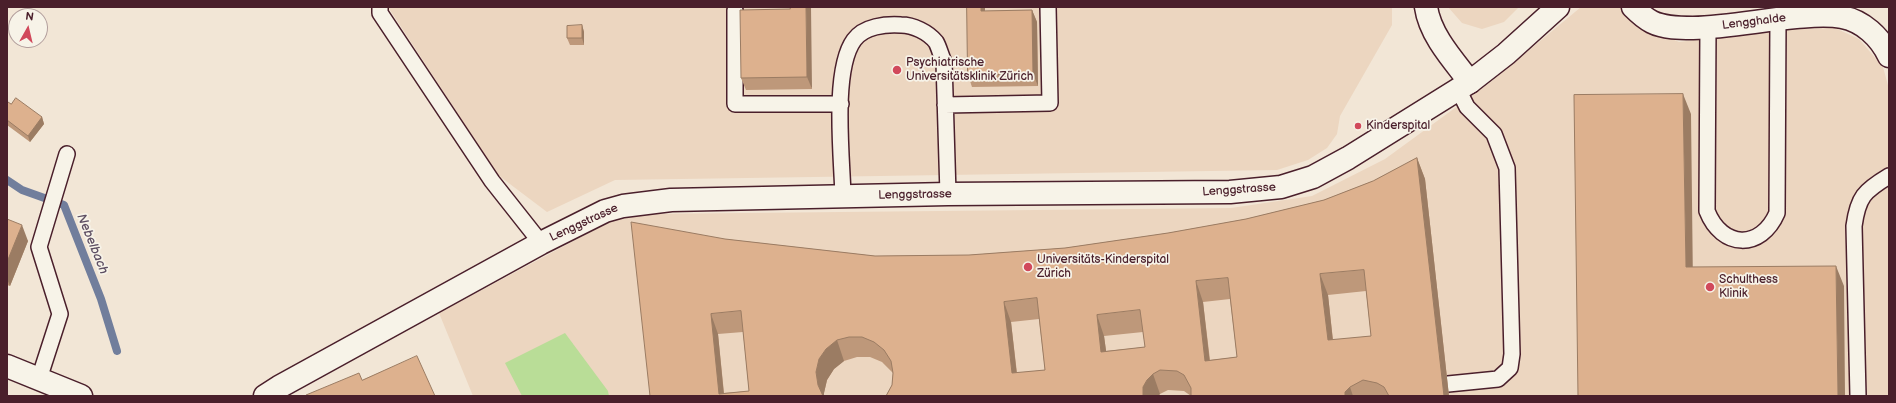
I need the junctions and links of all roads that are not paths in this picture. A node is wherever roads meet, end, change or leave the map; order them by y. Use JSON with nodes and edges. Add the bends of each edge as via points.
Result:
{"nodes":[{"id":1,"x":380,"y":7,"type":"edge"},
{"id":2,"x":1048,"y":7,"type":"edge"},
{"id":3,"x":1426,"y":7,"type":"edge"},
{"id":4,"x":1558,"y":7,"type":"edge"},
{"id":5,"x":1633,"y":7,"type":"edge"},
{"id":6,"x":735,"y":10,"type":"dead end"},
{"id":7,"x":1778,"y":19,"type":"junction"},
{"id":8,"x":1708,"y":27,"type":"junction"},
{"id":9,"x":1889,"y":56,"type":"edge"},
{"id":10,"x":1464,"y":86,"type":"junction"},
{"id":11,"x":841,"y":104,"type":"junction"},
{"id":12,"x":945,"y":105,"type":"junction"},
{"id":13,"x":66,"y":154,"type":"dead end"},
{"id":14,"x":1889,"y":176,"type":"edge"},
{"id":15,"x":948,"y":194,"type":"junction"},
{"id":16,"x":842,"y":196,"type":"junction"},
{"id":17,"x":541,"y":243,"type":"junction"},
{"id":18,"x":7,"y":366,"type":"edge"},
{"id":19,"x":39,"y":379,"type":"junction"},
{"id":20,"x":1448,"y":384,"type":"dead end"},
{"id":21,"x":81,"y":396,"type":"edge"},
{"id":22,"x":265,"y":396,"type":"edge"},
{"id":23,"x":1858,"y":396,"type":"edge"}],
"edges":[{"from":1,"to":17,"type":"lane","via":[[380,13],[492,181]]},
{"from":2,"to":12,"type":"lane","via":[[1050,103]]},
{"from":3,"to":10,"type":"street","via":[[1427,16]]},
{"from":4,"to":10,"type":"street","name":"Lenggstrasse","via":[[1506,54]]},
{"from":5,"to":8,"type":"street","name":"Lengghalde","via":[[1652,23],[1670,27]]},
{"from":6,"to":11,"type":"lane","via":[[735,104]]},
{"from":7,"to":8,"type":"street","name":"Lengghalde"},
{"from":7,"to":8,"type":"lane","via":[[1777,213],[1764,233],[1742,240],[1730,238],[1719,232],[1707,211]]},
{"from":7,"to":9,"type":"street","name":"Lengghalde","via":[[1821,15],[1843,17],[1872,32],[1884,44]]},
{"from":10,"to":15,"type":"street","name":"Lenggstrasse","via":[[1353,155],[1313,177],[1281,187],[1230,192]]},
{"from":10,"to":20,"type":"lane","via":[[1467,107],[1494,134],[1507,168],[1512,354],[1510,368],[1498,380]]},
{"from":11,"to":12,"type":"lane","via":[[843,62],[854,39],[873,27],[889,24],[918,28],[936,42],[944,62]]},
{"from":11,"to":16,"type":"lane"},
{"from":12,"to":15,"type":"lane"},
{"from":13,"to":19,"type":"lane","via":[[39,247],[60,314]]},
{"from":14,"to":23,"type":"lane","via":[[1868,189],[1856,207],[1854,226]]},
{"from":15,"to":16,"type":"street","name":"Lenggstrasse"},
{"from":16,"to":17,"type":"street","name":"Lenggstrasse","via":[[644,202],[606,211]]},
{"from":17,"to":22,"type":"street","name":"Lenggstrasse"},
{"from":18,"to":19,"type":"street"},
{"from":19,"to":21,"type":"street"}]}
